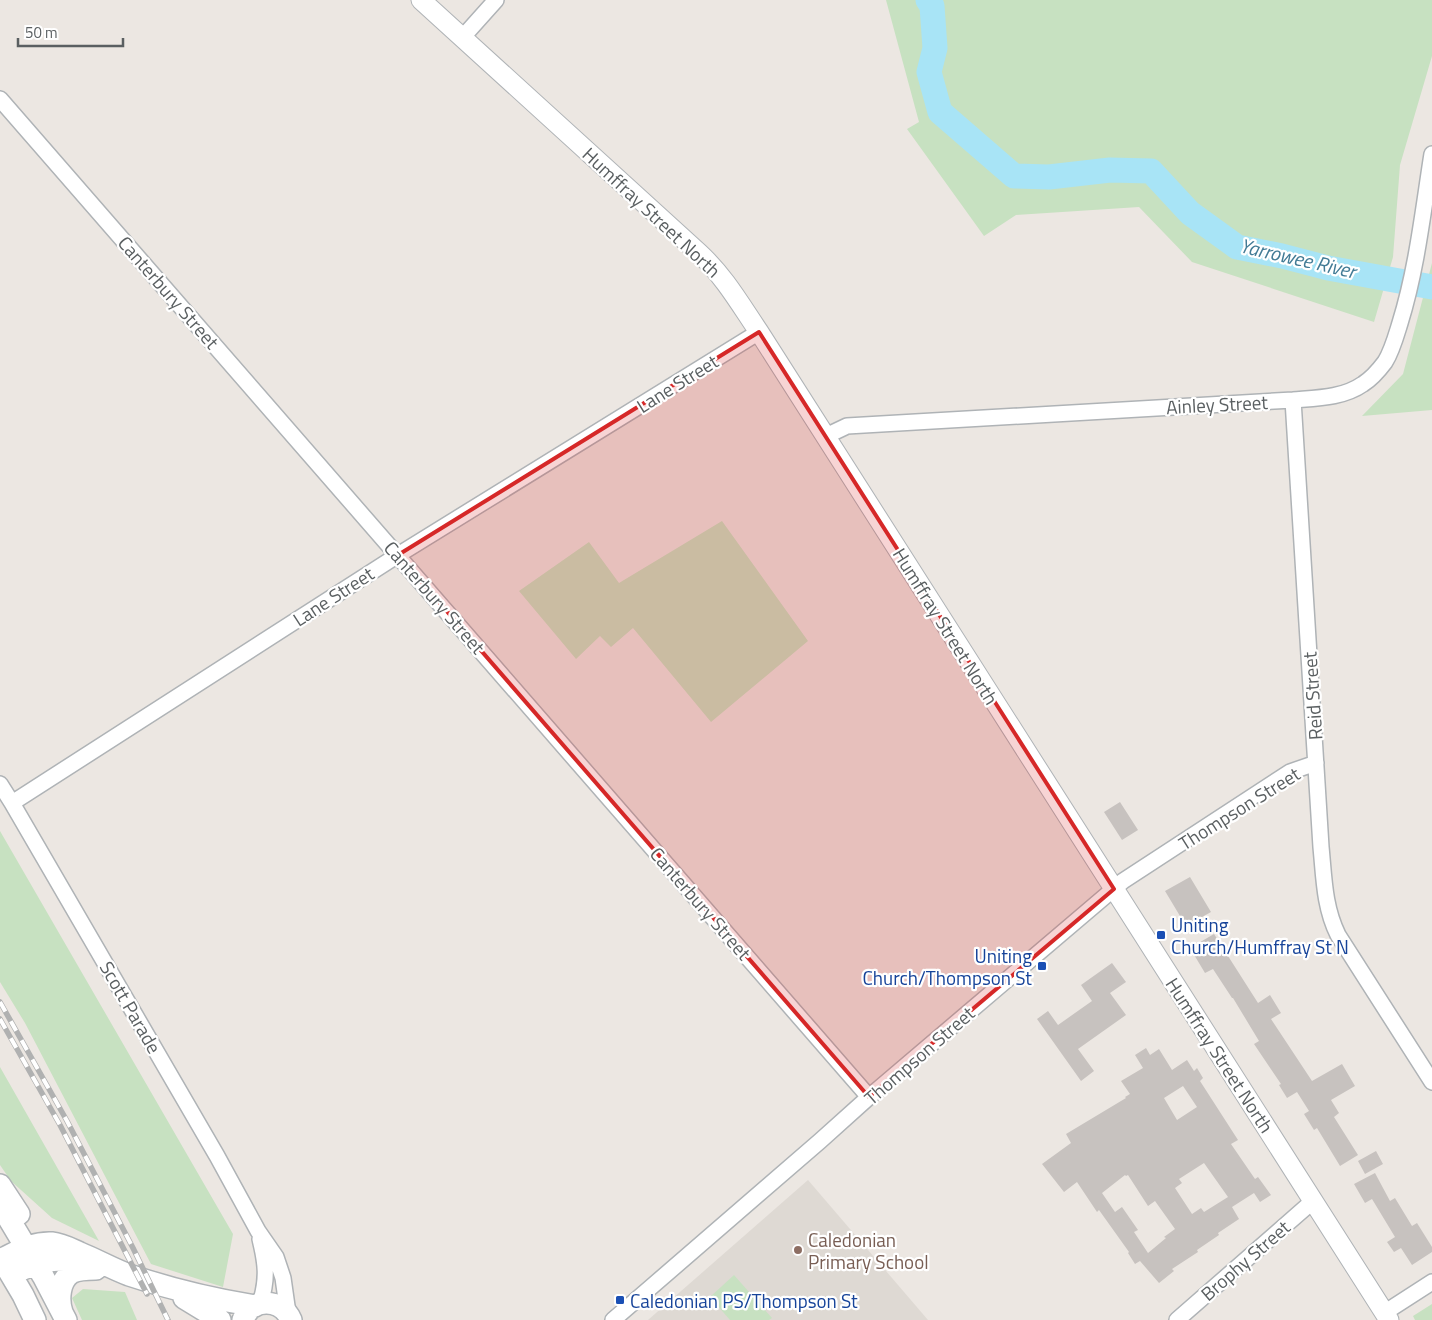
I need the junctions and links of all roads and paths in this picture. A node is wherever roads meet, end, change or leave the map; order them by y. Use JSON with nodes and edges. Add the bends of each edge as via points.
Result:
{"nodes":[{"id":1,"x":421,"y":0,"type":"edge"},
{"id":2,"x":496,"y":0,"type":"edge"},
{"id":3,"x":462,"y":38,"type":"junction"},
{"id":4,"x":0,"y":99,"type":"edge"},
{"id":5,"x":1432,"y":154,"type":"edge"},
{"id":6,"x":759,"y":332,"type":"junction"},
{"id":7,"x":1293,"y":400,"type":"junction"},
{"id":8,"x":826,"y":436,"type":"junction"},
{"id":9,"x":398,"y":554,"type":"junction"},
{"id":10,"x":1316,"y":763,"type":"junction"},
{"id":11,"x":0,"y":784,"type":"edge"},
{"id":12,"x":12,"y":802,"type":"junction"},
{"id":13,"x":1114,"y":889,"type":"junction"},
{"id":14,"x":1432,"y":1082,"type":"edge"},
{"id":15,"x":869,"y":1097,"type":"junction"},
{"id":16,"x":0,"y":1185,"type":"edge"},
{"id":17,"x":1313,"y":1201,"type":"junction"},
{"id":18,"x":0,"y":1204,"type":"edge"},
{"id":19,"x":258,"y":1231,"type":"junction"},
{"id":20,"x":72,"y":1249,"type":"junction"},
{"id":21,"x":30,"y":1255,"type":"junction"},
{"id":22,"x":3,"y":1266,"type":"edge"},
{"id":23,"x":98,"y":1269,"type":"junction"},
{"id":24,"x":127,"y":1274,"type":"junction"},
{"id":25,"x":1432,"y":1282,"type":"edge"},
{"id":26,"x":160,"y":1285,"type":"junction"},
{"id":27,"x":253,"y":1310,"type":"edge"},
{"id":28,"x":1386,"y":1316,"type":"edge"},
{"id":29,"x":65,"y":1317,"type":"edge"},
{"id":30,"x":290,"y":1318,"type":"edge"},
{"id":31,"x":35,"y":1320,"type":"edge"},
{"id":32,"x":220,"y":1320,"type":"edge"},
{"id":33,"x":613,"y":1320,"type":"edge"},
{"id":34,"x":1177,"y":1320,"type":"edge"}],
"edges":[{"from":1,"to":3,"type":"street","name":"Humffray Street North"},
{"from":2,"to":3,"type":"street"},
{"from":3,"to":6,"type":"street","name":"Humffray Street North","via":[[712,264]]},
{"from":4,"to":9,"type":"street","name":"Canterbury Street"},
{"from":5,"to":7,"type":"street","name":"Ainley Street","via":[[1413,274],[1385,362],[1368,380],[1350,391],[1329,397]]},
{"from":6,"to":8,"type":"street","name":"Humffray Street North"},
{"from":6,"to":9,"type":"street","name":"Lane Street"},
{"from":7,"to":8,"type":"street","name":"Ainley Street","via":[[847,426]]},
{"from":7,"to":10,"type":"street","name":"Reid Street"},
{"from":8,"to":13,"type":"street","name":"Humffray Street North"},
{"from":9,"to":12,"type":"street","name":"Lane Street"},
{"from":9,"to":15,"type":"street","name":"Canterbury Street"},
{"from":10,"to":13,"type":"street","name":"Thompson Street","via":[[1290,772]]},
{"from":10,"to":14,"type":"street","name":"Reid Street","via":[[1324,876],[1333,925]]},
{"from":11,"to":12,"type":"street","name":"Scott Parade"},
{"from":12,"to":19,"type":"street","name":"Scott Parade"},
{"from":13,"to":15,"type":"street","name":"Thompson Street"},
{"from":13,"to":17,"type":"street","name":"Humffray Street North"},
{"from":15,"to":33,"type":"street","name":"Thompson Street"},
{"from":16,"to":20,"type":"main road","via":[[32,1232]]},
{"from":17,"to":28,"type":"street","name":"Humffray Street North"},
{"from":17,"to":34,"type":"street","name":"Brophy Street"},
{"from":18,"to":21,"type":"main road"},
{"from":19,"to":27,"type":"street","name":"Scott Parade","via":[[266,1274]]},
{"from":19,"to":30,"type":"street","name":"Scott Parade","via":[[280,1266]]},
{"from":20,"to":21,"type":"main road","via":[[50,1243],[36,1244]]},
{"from":20,"to":24,"type":"main road"},
{"from":21,"to":22,"type":"main road"},
{"from":21,"to":23,"type":"main road"},
{"from":21,"to":29,"type":"main road"},
{"from":22,"to":31,"type":"main road"},
{"from":23,"to":24,"type":"main road"},
{"from":23,"to":29,"type":"main road","via":[[78,1270],[67,1277],[60,1296]]},
{"from":24,"to":26,"type":"main road"},
{"from":25,"to":28,"type":"street"},
{"from":26,"to":27,"type":"main road"},
{"from":26,"to":32,"type":"main road"},
{"from":27,"to":30,"type":"main road","via":[[272,1303]]}]}
